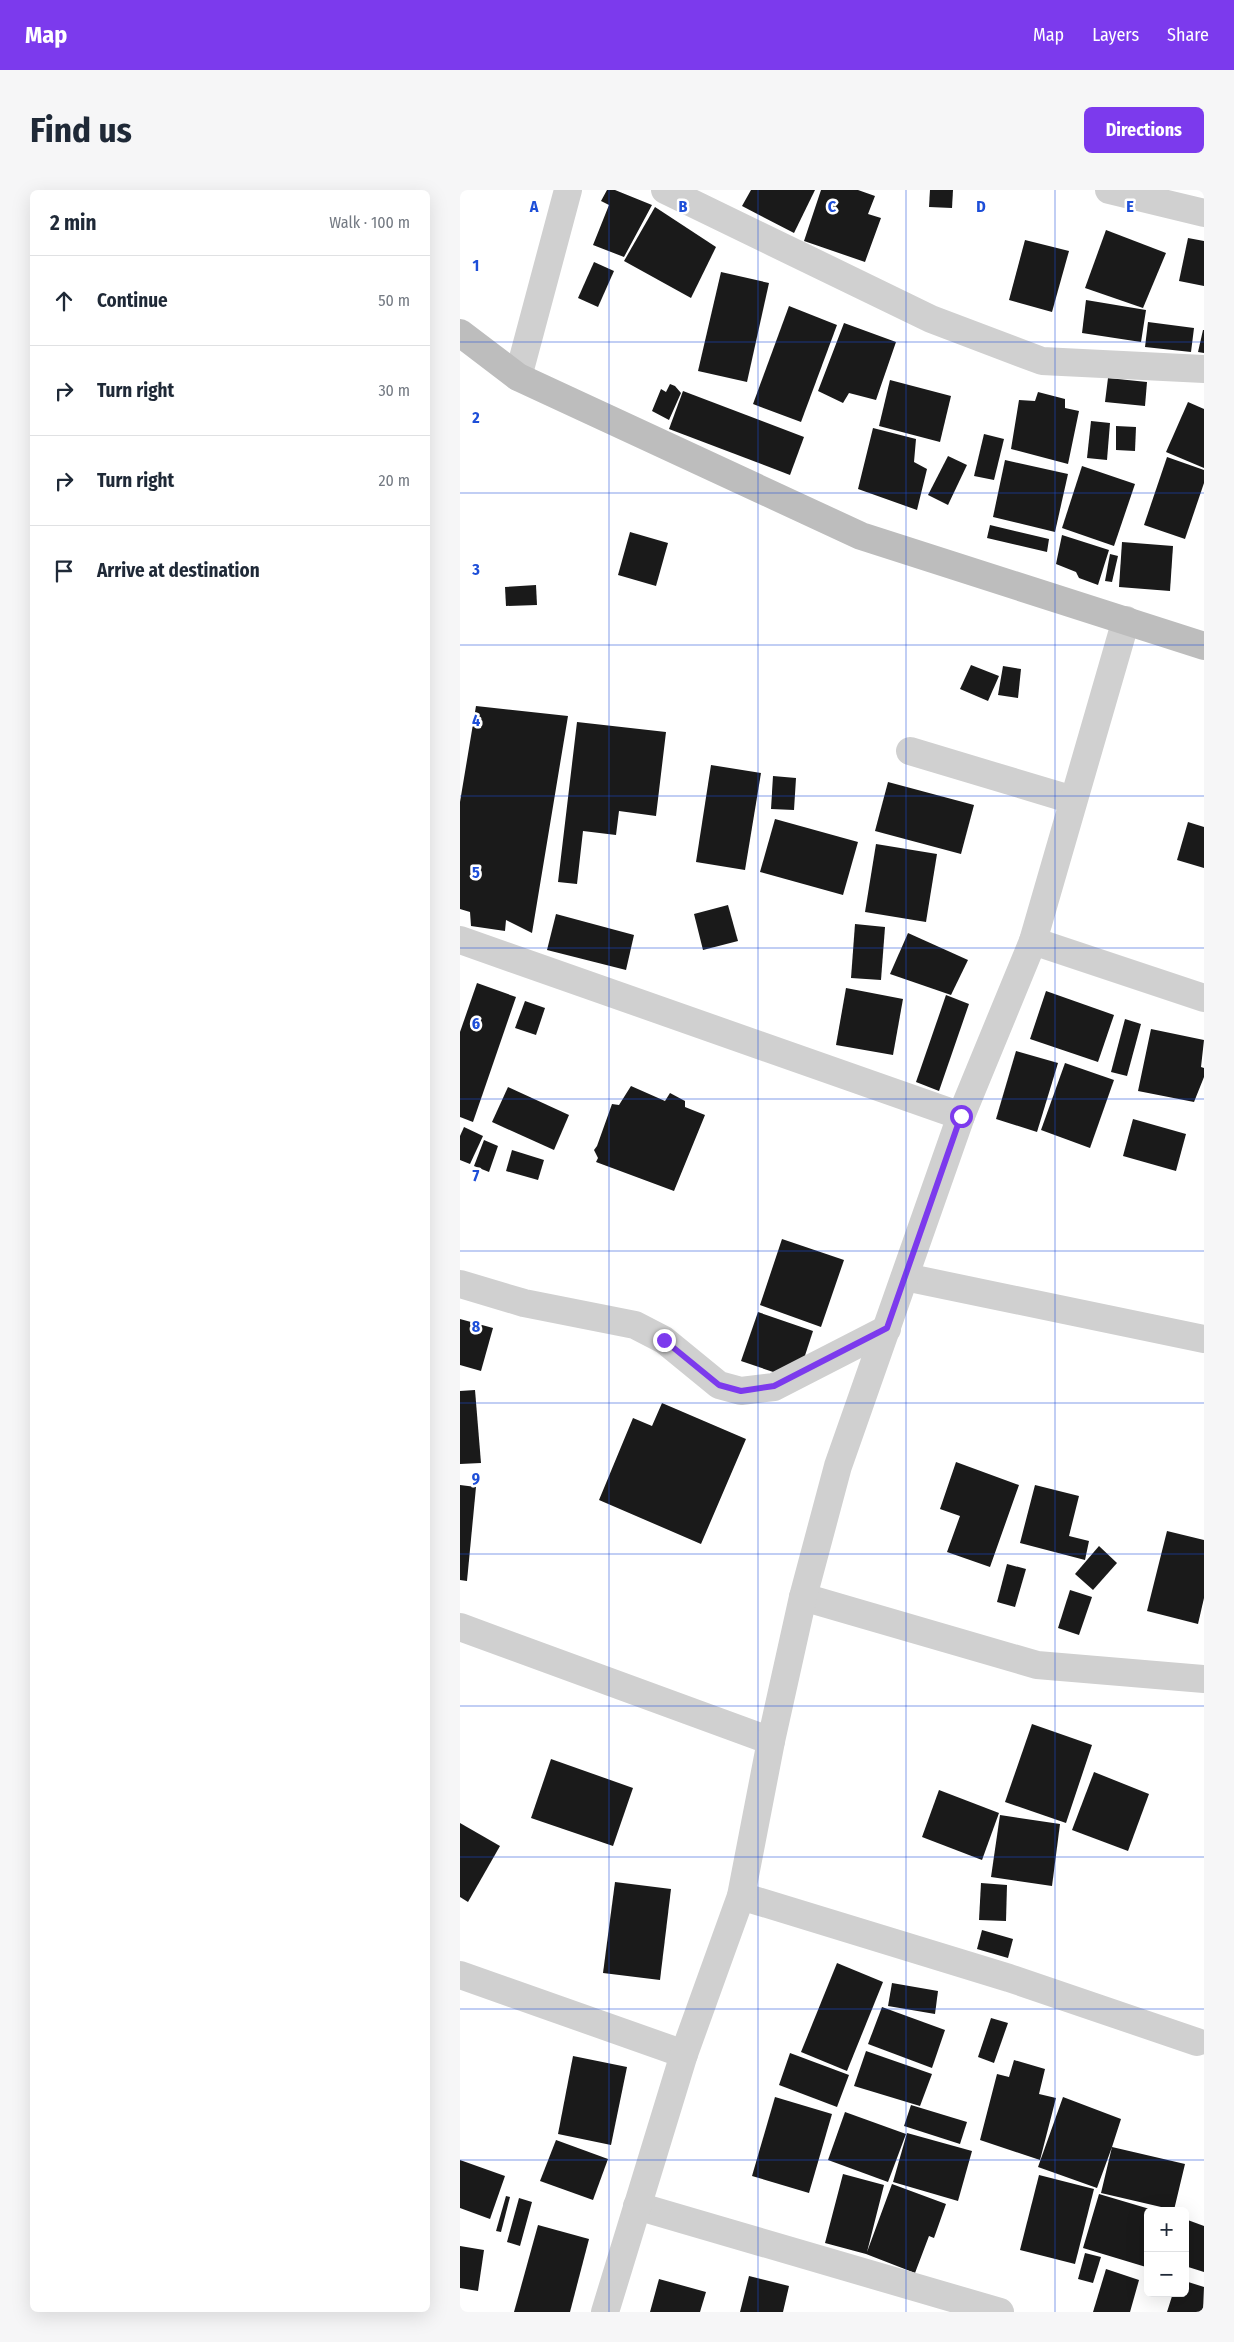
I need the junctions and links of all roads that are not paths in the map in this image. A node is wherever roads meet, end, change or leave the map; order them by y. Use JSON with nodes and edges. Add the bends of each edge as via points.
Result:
{"nodes":[{"id":1,"x":568,"y":190,"type":"edge"},
{"id":2,"x":665,"y":190,"type":"edge"},
{"id":3,"x":1108,"y":190,"type":"edge"},
{"id":4,"x":1204,"y":213,"type":"edge"},
{"id":5,"x":460,"y":333,"type":"edge"},
{"id":6,"x":1204,"y":369,"type":"edge"},
{"id":7,"x":518,"y":378,"type":"junction"},
{"id":8,"x":1126,"y":620,"type":"junction"},
{"id":9,"x":1204,"y":646,"type":"edge"},
{"id":10,"x":910,"y":751,"type":"dead end"},
{"id":11,"x":1074,"y":800,"type":"junction"},
{"id":12,"x":460,"y":940,"type":"edge"},
{"id":13,"x":1032,"y":941,"type":"junction"},
{"id":14,"x":1204,"y":998,"type":"edge"},
{"id":15,"x":961,"y":1116,"type":"junction"},
{"id":16,"x":905,"y":1277,"type":"junction"},
{"id":17,"x":460,"y":1284,"type":"edge"},
{"id":18,"x":887,"y":1328,"type":"junction"},
{"id":19,"x":1204,"y":1339,"type":"edge"},
{"id":20,"x":803,"y":1597,"type":"junction"},
{"id":21,"x":460,"y":1627,"type":"edge"},
{"id":22,"x":1204,"y":1680,"type":"edge"},
{"id":23,"x":771,"y":1741,"type":"junction"},
{"id":24,"x":741,"y":1896,"type":"junction"},
{"id":25,"x":460,"y":1975,"type":"edge"},
{"id":26,"x":1197,"y":2042,"type":"dead end"},
{"id":27,"x":684,"y":2054,"type":"junction"},
{"id":28,"x":637,"y":2206,"type":"junction"},
{"id":29,"x":605,"y":2312,"type":"edge"},
{"id":30,"x":1000,"y":2312,"type":"edge"}],
"edges":[{"from":1,"to":7,"type":"street"},
{"from":2,"to":6,"type":"street","via":[[931,319],[1042,361]]},
{"from":3,"to":4,"type":"street"},
{"from":5,"to":7,"type":"street"},
{"from":7,"to":8,"type":"street","via":[[861,536]]},
{"from":8,"to":9,"type":"street"},
{"from":8,"to":11,"type":"street"},
{"from":10,"to":11,"type":"street"},
{"from":11,"to":13,"type":"street"},
{"from":12,"to":15,"type":"street"},
{"from":13,"to":14,"type":"street"},
{"from":13,"to":15,"type":"street"},
{"from":15,"to":16,"type":"street"},
{"from":16,"to":18,"type":"street"},
{"from":16,"to":19,"type":"street"},
{"from":17,"to":18,"type":"street","via":[[524,1303],[635,1324],[664,1340],[719,1385],[741,1391],[774,1386]]},
{"from":18,"to":20,"type":"street","via":[[838,1466]]},
{"from":20,"to":22,"type":"street","via":[[1037,1665]]},
{"from":20,"to":23,"type":"street"},
{"from":21,"to":23,"type":"street"},
{"from":23,"to":24,"type":"street"},
{"from":24,"to":26,"type":"street","via":[[1010,1978]]},
{"from":24,"to":27,"type":"street"},
{"from":25,"to":27,"type":"street"},
{"from":27,"to":28,"type":"street"},
{"from":28,"to":29,"type":"street"},
{"from":28,"to":30,"type":"street"}]}
